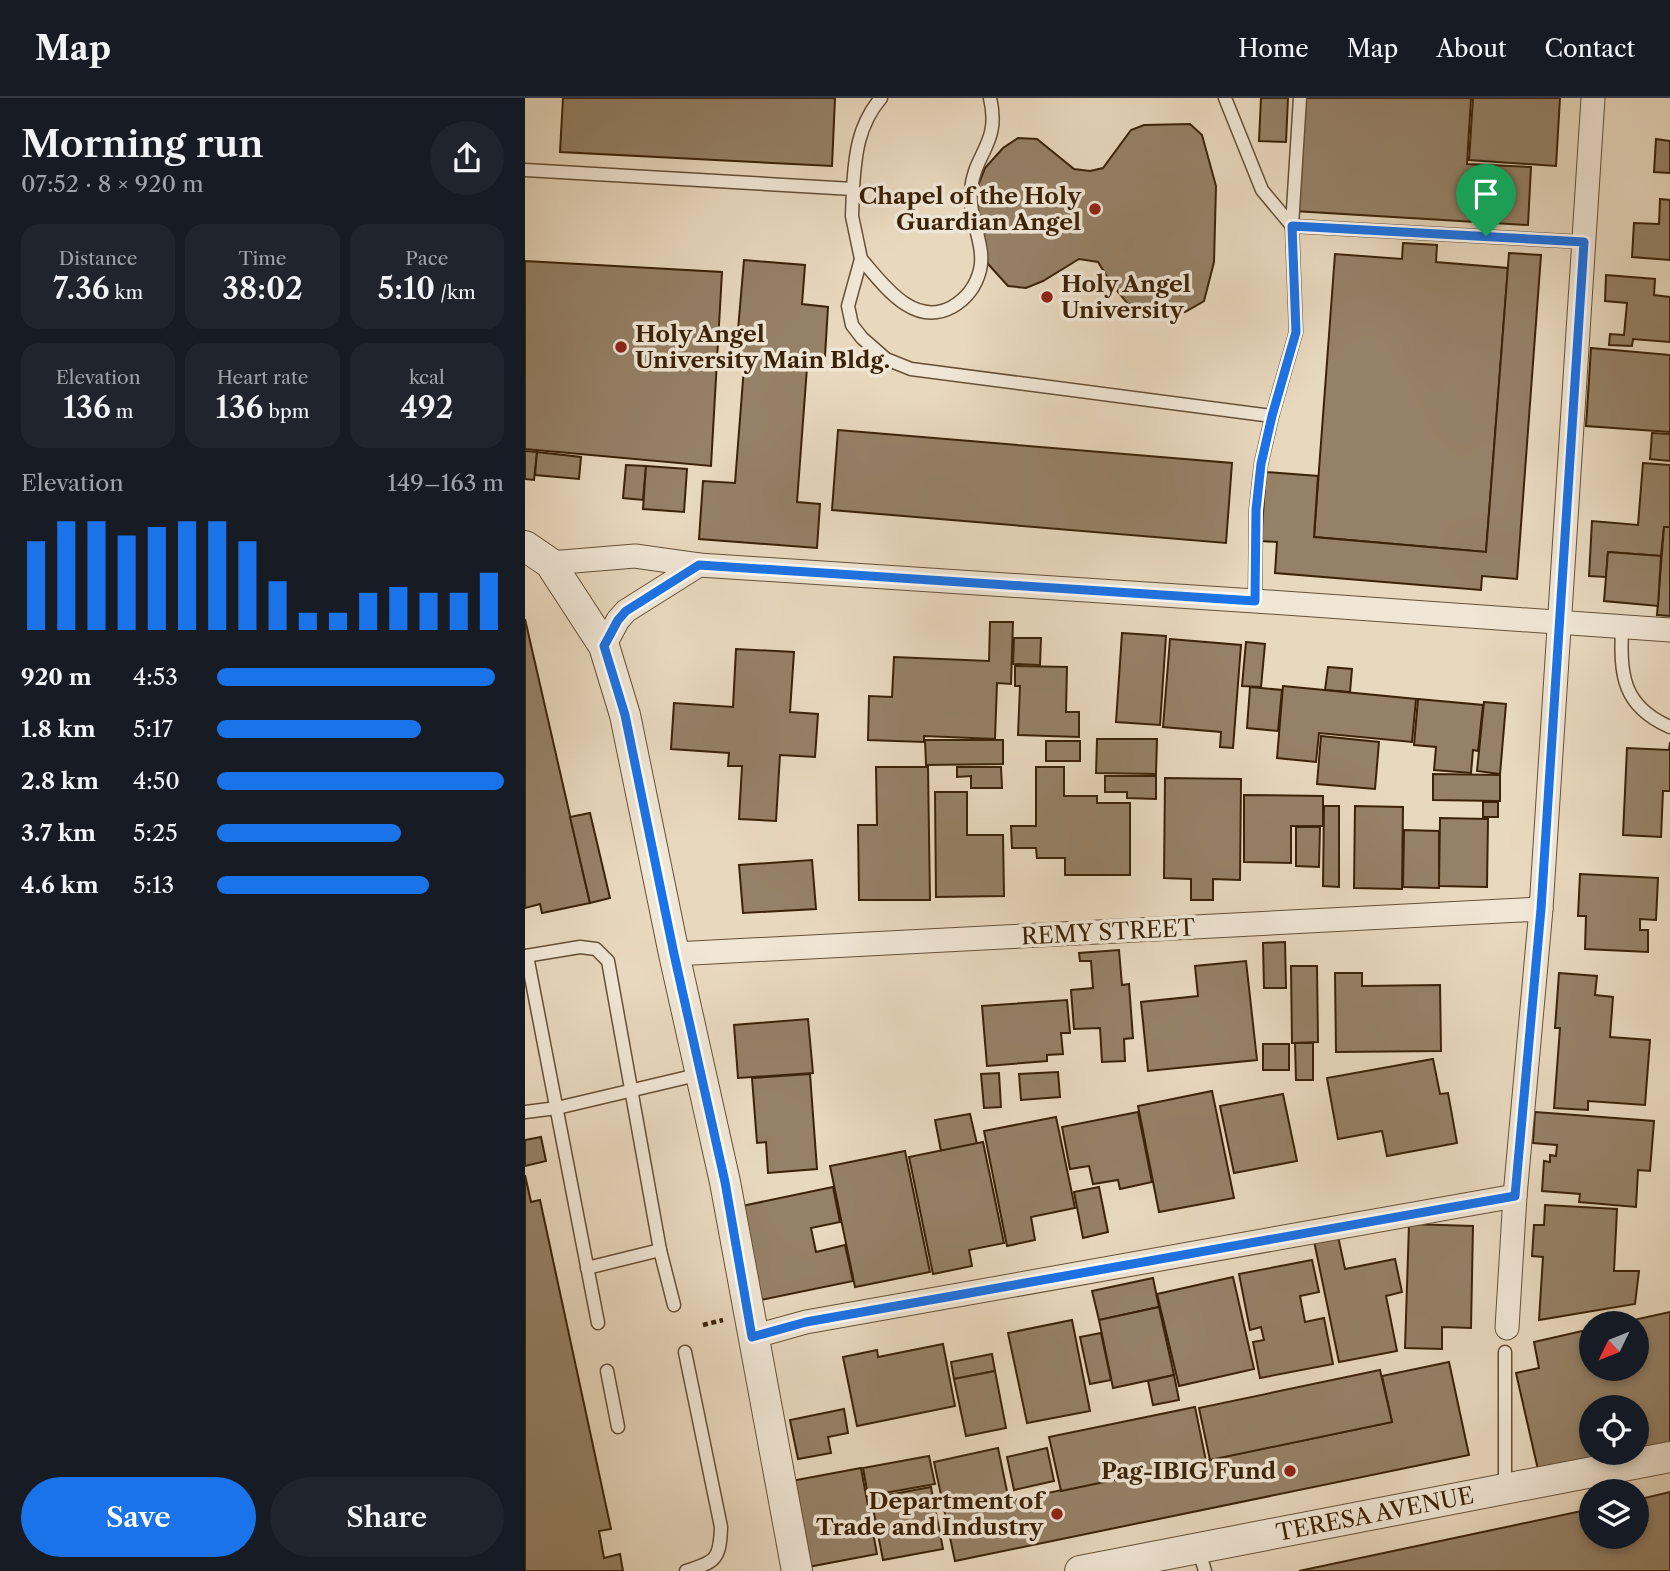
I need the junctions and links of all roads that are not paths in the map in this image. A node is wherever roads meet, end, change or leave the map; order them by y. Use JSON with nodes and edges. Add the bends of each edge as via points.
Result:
{"nodes":[{"id":1,"x":870,"y":98,"type":"edge"},
{"id":2,"x":881,"y":98,"type":"edge"},
{"id":3,"x":990,"y":98,"type":"edge"},
{"id":4,"x":1225,"y":98,"type":"edge"},
{"id":5,"x":1300,"y":98,"type":"edge"},
{"id":6,"x":1593,"y":98,"type":"edge"},
{"id":7,"x":861,"y":131,"type":"junction"},
{"id":8,"x":525,"y":170,"type":"edge"},
{"id":9,"x":853,"y":189,"type":"junction"},
{"id":10,"x":1292,"y":226,"type":"junction"},
{"id":11,"x":1584,"y":242,"type":"junction"},
{"id":12,"x":861,"y":259,"type":"junction"},
{"id":13,"x":1272,"y":416,"type":"junction"},
{"id":14,"x":525,"y":546,"type":"edge"},
{"id":15,"x":550,"y":563,"type":"junction"},
{"id":16,"x":699,"y":565,"type":"junction"},
{"id":17,"x":1255,"y":601,"type":"junction"},
{"id":18,"x":1560,"y":623,"type":"junction"},
{"id":19,"x":1622,"y":627,"type":"junction"},
{"id":20,"x":1670,"y":631,"type":"edge"},
{"id":21,"x":604,"y":646,"type":"junction"},
{"id":22,"x":1670,"y":727,"type":"edge"},
{"id":23,"x":1541,"y":909,"type":"junction"},
{"id":24,"x":674,"y":954,"type":"junction"},
{"id":25,"x":526,"y":956,"type":"edge"},
{"id":26,"x":701,"y":1074,"type":"junction"},
{"id":27,"x":631,"y":1089,"type":"junction"},
{"id":28,"x":557,"y":1108,"type":"junction"},
{"id":29,"x":525,"y":1112,"type":"edge"},
{"id":30,"x":1515,"y":1196,"type":"junction"},
{"id":31,"x":660,"y":1250,"type":"junction"},
{"id":32,"x":587,"y":1268,"type":"junction"},
{"id":33,"x":674,"y":1305,"type":"dead end"},
{"id":34,"x":598,"y":1323,"type":"dead end"},
{"id":35,"x":1507,"y":1328,"type":"dead end"},
{"id":36,"x":752,"y":1337,"type":"junction"},
{"id":37,"x":685,"y":1352,"type":"dead end"},
{"id":38,"x":1505,"y":1352,"type":"dead end"},
{"id":39,"x":607,"y":1371,"type":"dead end"},
{"id":40,"x":618,"y":1427,"type":"dead end"},
{"id":41,"x":1670,"y":1457,"type":"edge"},
{"id":42,"x":1505,"y":1489,"type":"junction"},
{"id":43,"x":1202,"y":1559,"type":"edge"},
{"id":44,"x":686,"y":1571,"type":"edge"},
{"id":45,"x":797,"y":1571,"type":"edge"},
{"id":46,"x":1080,"y":1571,"type":"edge"}],
"edges":[{"from":1,"to":7,"type":"lane"},
{"from":2,"to":7,"type":"lane"},
{"from":3,"to":12,"type":"lane","via":[[994,117],[990,140],[970,188],[971,219],[981,247],[980,269],[964,300],[944,311],[923,312],[905,305]]},
{"from":4,"to":10,"type":"lane","via":[[1262,190]]},
{"from":5,"to":10,"type":"lane"},
{"from":6,"to":11,"type":"street"},
{"from":7,"to":9,"type":"lane"},
{"from":8,"to":9,"type":"lane"},
{"from":9,"to":12,"type":"lane","via":[[852,216]]},
{"from":10,"to":11,"type":"lane"},
{"from":10,"to":13,"type":"lane","via":[[1296,332]]},
{"from":11,"to":18,"type":"street"},
{"from":12,"to":13,"type":"lane","via":[[848,306],[852,325],[886,359],[911,369]]},
{"from":13,"to":17,"type":"lane","via":[[1256,510]]},
{"from":14,"to":15,"type":"street"},
{"from":15,"to":16,"type":"street","via":[[635,556]]},
{"from":15,"to":21,"type":"street"},
{"from":16,"to":17,"type":"street"},
{"from":16,"to":21,"type":"street","via":[[626,611]]},
{"from":17,"to":18,"type":"street"},
{"from":18,"to":19,"type":"street"},
{"from":18,"to":23,"type":"street"},
{"from":19,"to":20,"type":"street"},
{"from":19,"to":22,"type":"lane","via":[[1623,680],[1628,691],[1645,713]]},
{"from":21,"to":24,"type":"street","via":[[625,715]]},
{"from":23,"to":24,"type":"street","name":"REMY STREET"},
{"from":23,"to":30,"type":"street"},
{"from":24,"to":26,"type":"street"},
{"from":25,"to":27,"type":"lane","via":[[580,947],[596,949],[608,961]]},
{"from":25,"to":28,"type":"lane"},
{"from":26,"to":27,"type":"lane"},
{"from":26,"to":36,"type":"street"},
{"from":27,"to":28,"type":"lane"},
{"from":27,"to":31,"type":"lane"},
{"from":28,"to":29,"type":"lane"},
{"from":28,"to":32,"type":"lane"},
{"from":30,"to":35,"type":"street"},
{"from":30,"to":36,"type":"street","via":[[806,1322]]},
{"from":31,"to":32,"type":"lane"},
{"from":31,"to":33,"type":"lane"},
{"from":32,"to":34,"type":"lane"},
{"from":36,"to":45,"type":"street"},
{"from":37,"to":44,"type":"lane","via":[[721,1527],[717,1556],[709,1564]]},
{"from":38,"to":42,"type":"lane"},
{"from":39,"to":40,"type":"lane"},
{"from":41,"to":42,"type":"street","name":"TERESA AVENUE"},
{"from":42,"to":43,"type":"street","name":"TERESA AVENUE"},
{"from":43,"to":46,"type":"street","name":"TERESA AVENUE"}]}
